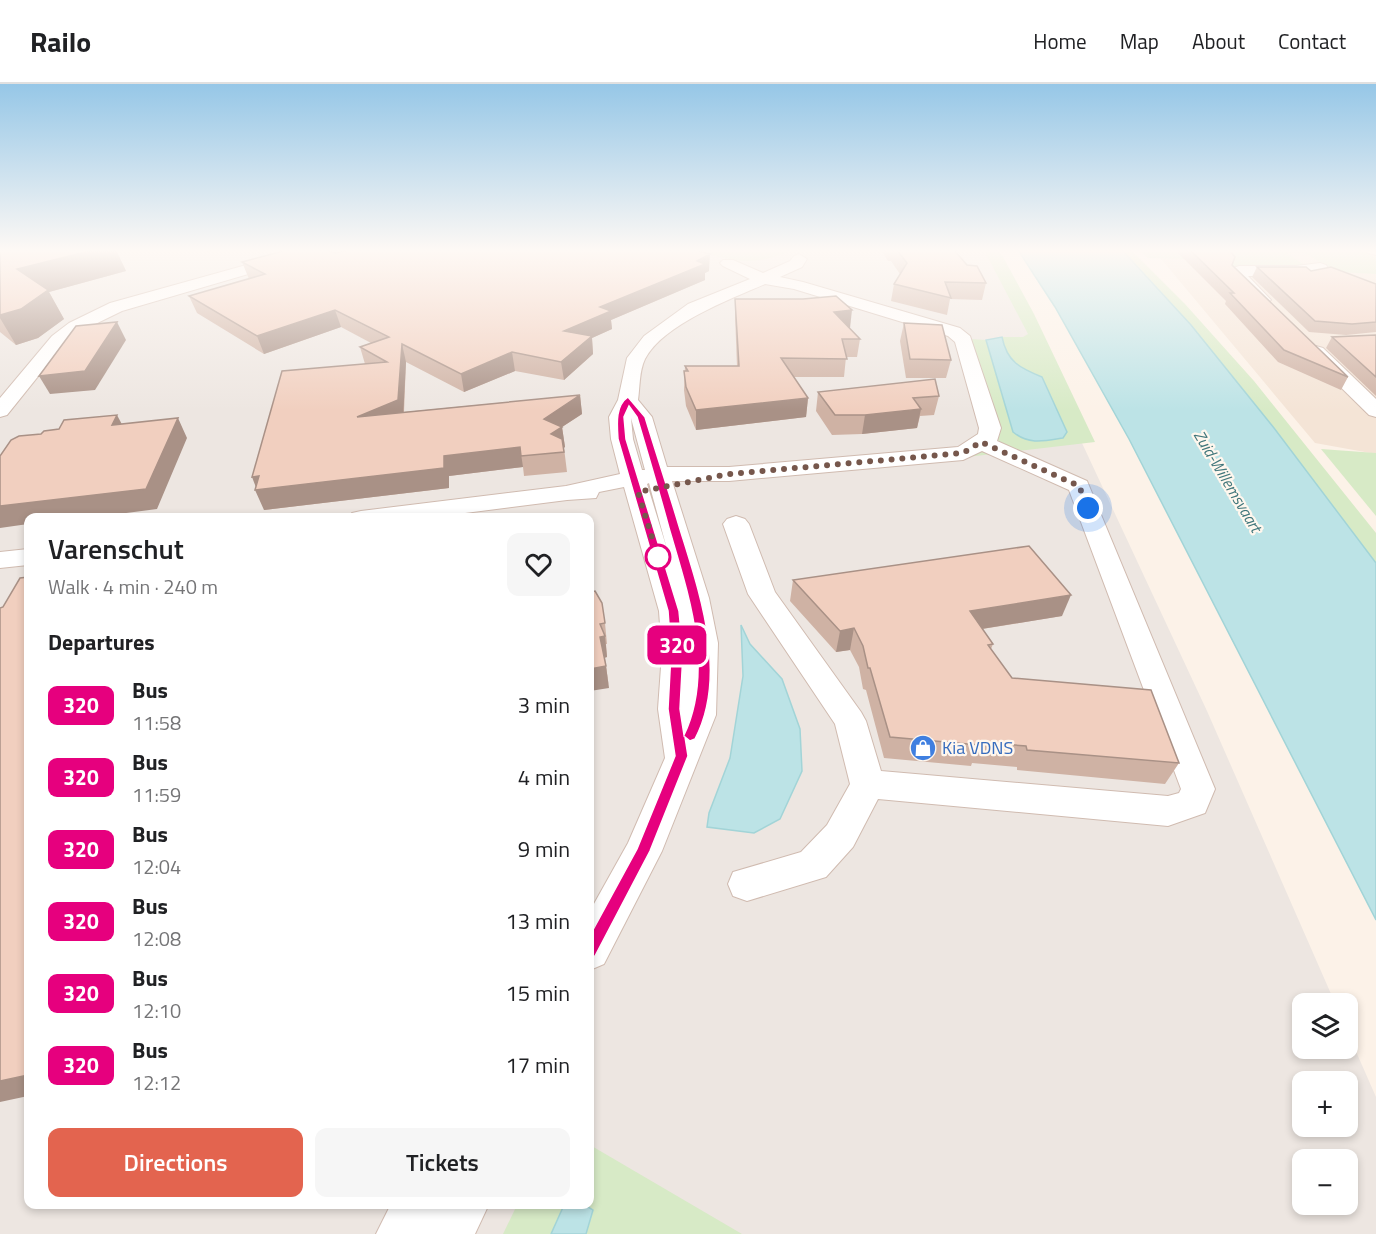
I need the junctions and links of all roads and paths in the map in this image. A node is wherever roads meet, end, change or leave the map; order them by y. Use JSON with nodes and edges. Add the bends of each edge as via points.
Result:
{"nodes":[{"id":1,"x":128,"y":304,"type":"edge"},
{"id":2,"x":704,"y":304,"type":"edge"},
{"id":3,"x":861,"y":304,"type":"edge"},
{"id":4,"x":1267,"y":304,"type":"edge"},
{"id":5,"x":1279,"y":315,"type":"edge"},
{"id":6,"x":1336,"y":341,"type":"edge"},
{"id":7,"x":28,"y":377,"type":"junction"},
{"id":8,"x":0,"y":379,"type":"edge"},
{"id":9,"x":1368,"y":393,"type":"edge"},
{"id":10,"x":0,"y":411,"type":"edge"},
{"id":11,"x":1376,"y":411,"type":"edge"},
{"id":12,"x":981,"y":442,"type":"junction"},
{"id":13,"x":649,"y":483,"type":"junction"},
{"id":14,"x":402,"y":513,"type":"edge"},
{"id":15,"x":736,"y":524,"type":"dead end"},
{"id":16,"x":24,"y":557,"type":"edge"},
{"id":17,"x":0,"y":560,"type":"edge"},
{"id":18,"x":867,"y":783,"type":"junction"},
{"id":19,"x":747,"y":884,"type":"dead end"},
{"id":20,"x":594,"y":943,"type":"edge"},
{"id":21,"x":417,"y":1209,"type":"edge"},
{"id":22,"x":461,"y":1209,"type":"edge"},
{"id":23,"x":402,"y":1234,"type":"edge"},
{"id":24,"x":447,"y":1234,"type":"edge"}],
"edges":[{"from":1,"to":7,"type":"street","via":[[94,316],[58,340]]},
{"from":2,"to":13,"type":"street","via":[[650,340],[634,364],[628,399],[620,417],[622,439]]},
{"from":3,"to":12,"type":"street","via":[[937,326],[964,340],[990,428],[990,437]]},
{"from":4,"to":5,"type":"street"},
{"from":6,"to":9,"type":"street","via":[[1304,339]]},
{"from":7,"to":8,"type":"street"},
{"from":7,"to":10,"type":"street"},
{"from":9,"to":11,"type":"street"},
{"from":12,"to":13,"type":"street","via":[[963,453]]},
{"from":12,"to":18,"type":"street","via":[[1079,486],[1198,789],[1193,803],[1168,811]]},
{"from":13,"to":14,"type":"street"},
{"from":13,"to":20,"type":"street","via":[[695,598],[703,643],[700,715],[643,851]]},
{"from":15,"to":18,"type":"street","via":[[762,594],[850,720]]},
{"from":16,"to":17,"type":"street"},
{"from":18,"to":19,"type":"street","via":[[840,836],[813,865]]},
{"from":21,"to":23,"type":"street"},
{"from":22,"to":24,"type":"street"}]}
